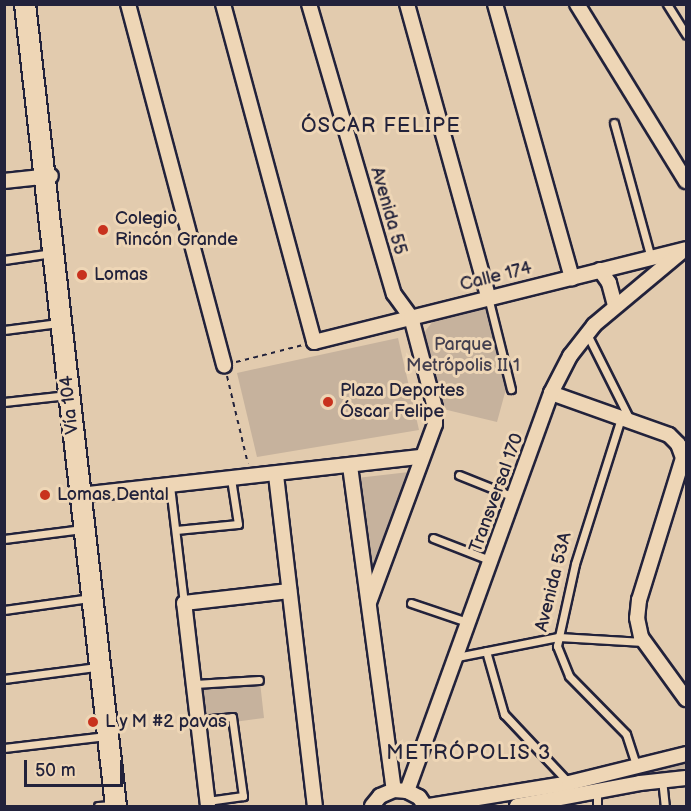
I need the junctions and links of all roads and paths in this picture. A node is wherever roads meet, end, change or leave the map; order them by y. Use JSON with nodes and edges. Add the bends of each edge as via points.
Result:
{"nodes":[{"id":1,"x":25,"y":4,"type":"edge"},
{"id":2,"x":32,"y":4,"type":"edge"},
{"id":3,"x":128,"y":4,"type":"edge"},
{"id":4,"x":223,"y":4,"type":"edge"},
{"id":5,"x":309,"y":4,"type":"edge"},
{"id":6,"x":407,"y":4,"type":"edge"},
{"id":7,"x":495,"y":4,"type":"edge"},
{"id":8,"x":577,"y":4,"type":"edge"},
{"id":9,"x":667,"y":4,"type":"edge"},
{"id":10,"x":687,"y":35,"type":"edge"},
{"id":11,"x":614,"y":123,"type":"dead end"},
{"id":12,"x":48,"y":176,"type":"junction"},
{"id":13,"x":4,"y":181,"type":"edge"},
{"id":14,"x":687,"y":181,"type":"edge"},
{"id":15,"x":686,"y":249,"type":"edge"},
{"id":16,"x":53,"y":253,"type":"junction"},
{"id":17,"x":651,"y":258,"type":"junction"},
{"id":18,"x":4,"y":260,"type":"edge"},
{"id":19,"x":600,"y":270,"type":"junction"},
{"id":20,"x":572,"y":278,"type":"junction"},
{"id":21,"x":488,"y":297,"type":"junction"},
{"id":22,"x":615,"y":306,"type":"junction"},
{"id":23,"x":411,"y":317,"type":"junction"},
{"id":24,"x":61,"y":323,"type":"junction"},
{"id":25,"x":4,"y":330,"type":"edge"},
{"id":26,"x":587,"y":334,"type":"junction"},
{"id":27,"x":314,"y":342,"type":"junction"},
{"id":28,"x":224,"y":365,"type":"junction"},
{"id":29,"x":511,"y":389,"type":"dead end"},
{"id":30,"x":551,"y":393,"type":"junction"},
{"id":31,"x":69,"y":394,"type":"junction"},
{"id":32,"x":4,"y":402,"type":"edge"},
{"id":33,"x":626,"y":419,"type":"junction"},
{"id":34,"x":420,"y":457,"type":"junction"},
{"id":35,"x":350,"y":466,"type":"junction"},
{"id":36,"x":276,"y":475,"type":"junction"},
{"id":37,"x":459,"y":476,"type":"dead end"},
{"id":38,"x":252,"y":477,"type":"junction"},
{"id":39,"x":231,"y":479,"type":"junction"},
{"id":40,"x":170,"y":486,"type":"junction"},
{"id":41,"x":84,"y":494,"type":"junction"},
{"id":42,"x":514,"y":497,"type":"junction"},
{"id":43,"x":84,"y":529,"type":"junction"},
{"id":44,"x":176,"y":530,"type":"junction"},
{"id":45,"x":4,"y":531,"type":"edge"},
{"id":46,"x":433,"y":538,"type":"dead end"},
{"id":47,"x":5,"y":539,"type":"edge"},
{"id":48,"x":492,"y":561,"type":"junction"},
{"id":49,"x":289,"y":591,"type":"junction"},
{"id":50,"x":92,"y":598,"type":"junction"},
{"id":51,"x":369,"y":602,"type":"junction"},
{"id":52,"x":184,"y":603,"type":"junction"},
{"id":53,"x":411,"y":603,"type":"dead end"},
{"id":54,"x":4,"y":610,"type":"edge"},
{"id":55,"x":470,"y":623,"type":"junction"},
{"id":56,"x":558,"y":637,"type":"junction"},
{"id":57,"x":644,"y":642,"type":"junction"},
{"id":58,"x":486,"y":651,"type":"junction"},
{"id":59,"x":458,"y":657,"type":"junction"},
{"id":60,"x":100,"y":667,"type":"junction"},
{"id":61,"x":4,"y":679,"type":"edge"},
{"id":62,"x":259,"y":680,"type":"dead end"},
{"id":63,"x":195,"y":684,"type":"junction"},
{"id":64,"x":687,"y":699,"type":"edge"},
{"id":65,"x":199,"y":720,"type":"junction"},
{"id":66,"x":108,"y":736,"type":"junction"},
{"id":67,"x":4,"y":748,"type":"edge"},
{"id":68,"x":687,"y":754,"type":"edge"},
{"id":69,"x":637,"y":768,"type":"junction"},
{"id":70,"x":687,"y":778,"type":"edge"},
{"id":71,"x":662,"y":779,"type":"junction"},
{"id":72,"x":569,"y":783,"type":"junction"},
{"id":73,"x":401,"y":790,"type":"junction"},
{"id":74,"x":597,"y":792,"type":"junction"},
{"id":75,"x":207,"y":804,"type":"edge"},
{"id":76,"x":113,"y":806,"type":"edge"},
{"id":77,"x":315,"y":807,"type":"edge"},
{"id":78,"x":372,"y":807,"type":"edge"},
{"id":79,"x":427,"y":807,"type":"edge"},
{"id":80,"x":518,"y":807,"type":"edge"},
{"id":81,"x":597,"y":807,"type":"edge"},
{"id":82,"x":665,"y":807,"type":"edge"}],
"edges":[{"from":1,"to":12,"type":"main road","name":"Vía 104"},
{"from":2,"to":12,"type":"main road","name":"Vía 104"},
{"from":3,"to":28,"type":"street"},
{"from":4,"to":27,"type":"street"},
{"from":5,"to":23,"type":"street","name":"Avenida 55","via":[[394,294]]},
{"from":6,"to":21,"type":"street"},
{"from":7,"to":20,"type":"street"},
{"from":8,"to":14,"type":"street"},
{"from":9,"to":10,"type":"lane"},
{"from":11,"to":17,"type":"lane"},
{"from":12,"to":13,"type":"street"},
{"from":12,"to":16,"type":"main road","name":"Vía 104"},
{"from":12,"to":41,"type":"main road","name":"Vía 104"},
{"from":15,"to":17,"type":"street","name":"Calle 174"},
{"from":15,"to":22,"type":"street","name":"Transversal 170"},
{"from":16,"to":18,"type":"lane"},
{"from":16,"to":24,"type":"main road","name":"Vía 104"},
{"from":17,"to":19,"type":"street","name":"Calle 174"},
{"from":19,"to":20,"type":"street","name":"Calle 174"},
{"from":19,"to":22,"type":"street","via":[[609,283]]},
{"from":20,"to":21,"type":"street","name":"Calle 174"},
{"from":21,"to":23,"type":"street","name":"Calle 174"},
{"from":21,"to":29,"type":"lane"},
{"from":22,"to":26,"type":"street","name":"Transversal 170"},
{"from":23,"to":27,"type":"street","name":"Calle 174"},
{"from":23,"to":34,"type":"street","name":"Avenida 55","via":[[435,408],[435,424]]},
{"from":24,"to":25,"type":"lane"},
{"from":24,"to":31,"type":"main road","name":"Vía 104"},
{"from":26,"to":30,"type":"street","name":"Transversal 170","via":[[570,356]]},
{"from":26,"to":33,"type":"lane"},
{"from":27,"to":28,"type":"path"},
{"from":28,"to":38,"type":"path"},
{"from":30,"to":33,"type":"street"},
{"from":30,"to":42,"type":"street","name":"Transversal 170"},
{"from":31,"to":32,"type":"lane"},
{"from":31,"to":41,"type":"main road","name":"Vía 104"},
{"from":33,"to":56,"type":"lane","name":"Avenida 53A","via":[[575,564]]},
{"from":33,"to":57,"type":"street","via":[[669,435],[678,444],[683,458],[639,600],[637,618]]},
{"from":34,"to":35,"type":"street"},
{"from":34,"to":51,"type":"street"},
{"from":35,"to":36,"type":"street"},
{"from":35,"to":51,"type":"street"},
{"from":36,"to":38,"type":"street"},
{"from":36,"to":49,"type":"street"},
{"from":37,"to":42,"type":"lane"},
{"from":38,"to":39,"type":"street"},
{"from":39,"to":40,"type":"street"},
{"from":39,"to":44,"type":"lane","via":[[238,524]]},
{"from":40,"to":41,"type":"street"},
{"from":40,"to":44,"type":"lane"},
{"from":41,"to":43,"type":"main road","name":"Vía 104"},
{"from":41,"to":76,"type":"main road","name":"Vía 104"},
{"from":42,"to":48,"type":"street","name":"Transversal 170"},
{"from":43,"to":47,"type":"lane"},
{"from":43,"to":50,"type":"main road","name":"Vía 104"},
{"from":44,"to":52,"type":"lane"},
{"from":45,"to":47,"type":"lane"},
{"from":46,"to":48,"type":"lane"},
{"from":48,"to":55,"type":"street","name":"Transversal 170"},
{"from":49,"to":52,"type":"street"},
{"from":49,"to":77,"type":"street"},
{"from":50,"to":54,"type":"lane"},
{"from":50,"to":60,"type":"main road","name":"Vía 104"},
{"from":51,"to":73,"type":"street"},
{"from":52,"to":63,"type":"street"},
{"from":53,"to":55,"type":"lane"},
{"from":55,"to":59,"type":"street","name":"Transversal 170"},
{"from":56,"to":57,"type":"lane"},
{"from":56,"to":58,"type":"lane"},
{"from":56,"to":69,"type":"lane","name":"Avenida 53A","via":[[557,646],[569,676],[620,726],[632,747]]},
{"from":57,"to":64,"type":"street"},
{"from":58,"to":59,"type":"lane"},
{"from":58,"to":72,"type":"lane","via":[[504,714]]},
{"from":59,"to":73,"type":"street","name":"Transversal 170"},
{"from":60,"to":61,"type":"lane"},
{"from":60,"to":66,"type":"main road","name":"Vía 104"},
{"from":62,"to":63,"type":"lane"},
{"from":63,"to":65,"type":"street"},
{"from":65,"to":75,"type":"street"},
{"from":65,"to":75,"type":"lane","via":[[232,717],[243,796]]},
{"from":66,"to":67,"type":"lane"},
{"from":66,"to":76,"type":"main road","name":"Vía 104"},
{"from":68,"to":69,"type":"street"},
{"from":69,"to":72,"type":"street"},
{"from":70,"to":71,"type":"street"},
{"from":71,"to":74,"type":"street"},
{"from":71,"to":82,"type":"lane"},
{"from":72,"to":79,"type":"street"},
{"from":73,"to":78,"type":"street","via":[[380,796]]},
{"from":73,"to":79,"type":"street","via":[[419,797]]},
{"from":74,"to":80,"type":"street"},
{"from":74,"to":81,"type":"lane"}]}
